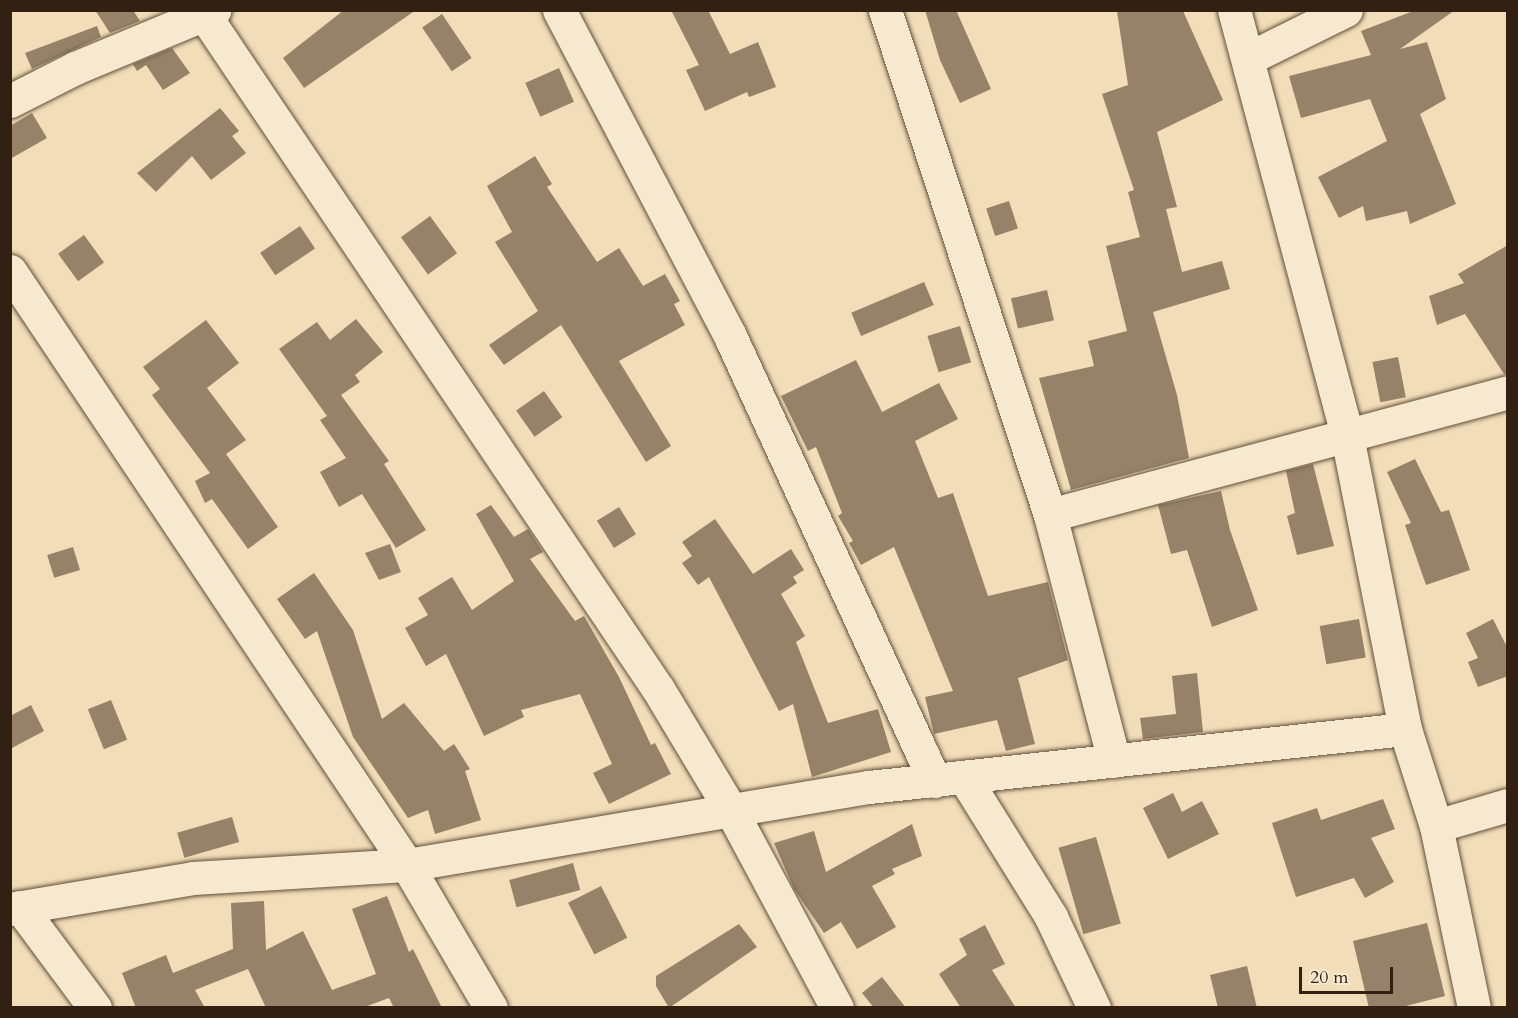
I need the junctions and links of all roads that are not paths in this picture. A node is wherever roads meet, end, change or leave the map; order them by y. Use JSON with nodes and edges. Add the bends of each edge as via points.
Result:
{"nodes":[{"id":1,"x":559,"y":10,"type":"edge"},
{"id":2,"x":885,"y":10,"type":"edge"},
{"id":3,"x":1234,"y":10,"type":"edge"},
{"id":4,"x":1346,"y":10,"type":"edge"},
{"id":5,"x":206,"y":12,"type":"edge"},
{"id":6,"x":1249,"y":58,"type":"junction"},
{"id":7,"x":10,"y":101,"type":"edge"},
{"id":8,"x":10,"y":271,"type":"edge"},
{"id":9,"x":1508,"y":392,"type":"edge"},
{"id":10,"x":1347,"y":436,"type":"junction"},
{"id":11,"x":1050,"y":515,"type":"junction"},
{"id":12,"x":1404,"y":729,"type":"junction"},
{"id":13,"x":1114,"y":761,"type":"junction"},
{"id":14,"x":949,"y":779,"type":"junction"},
{"id":15,"x":1508,"y":805,"type":"edge"},
{"id":16,"x":732,"y":812,"type":"junction"},
{"id":17,"x":1436,"y":826,"type":"junction"},
{"id":18,"x":408,"y":865,"type":"junction"},
{"id":19,"x":15,"y":908,"type":"edge"},
{"id":20,"x":95,"y":1008,"type":"edge"},
{"id":21,"x":490,"y":1008,"type":"edge"},
{"id":22,"x":837,"y":1008,"type":"edge"},
{"id":23,"x":1094,"y":1008,"type":"edge"},
{"id":24,"x":1474,"y":1008,"type":"edge"}],
"edges":[{"from":1,"to":14,"type":"street","via":[[730,336]]},
{"from":2,"to":11,"type":"street"},
{"from":3,"to":6,"type":"street"},
{"from":4,"to":6,"type":"street"},
{"from":5,"to":7,"type":"street","via":[[75,68]]},
{"from":5,"to":16,"type":"street","via":[[658,689]]},
{"from":6,"to":10,"type":"street"},
{"from":8,"to":18,"type":"street"},
{"from":9,"to":10,"type":"street"},
{"from":10,"to":11,"type":"street"},
{"from":10,"to":12,"type":"street"},
{"from":11,"to":13,"type":"street"},
{"from":12,"to":13,"type":"street"},
{"from":12,"to":17,"type":"street"},
{"from":13,"to":14,"type":"street"},
{"from":14,"to":16,"type":"street","via":[[869,787]]},
{"from":14,"to":23,"type":"street","via":[[1051,917]]},
{"from":15,"to":17,"type":"street"},
{"from":16,"to":18,"type":"street"},
{"from":16,"to":22,"type":"street"},
{"from":17,"to":24,"type":"street"},
{"from":18,"to":19,"type":"street","via":[[193,878]]},
{"from":18,"to":21,"type":"street"},
{"from":19,"to":20,"type":"street"}]}
